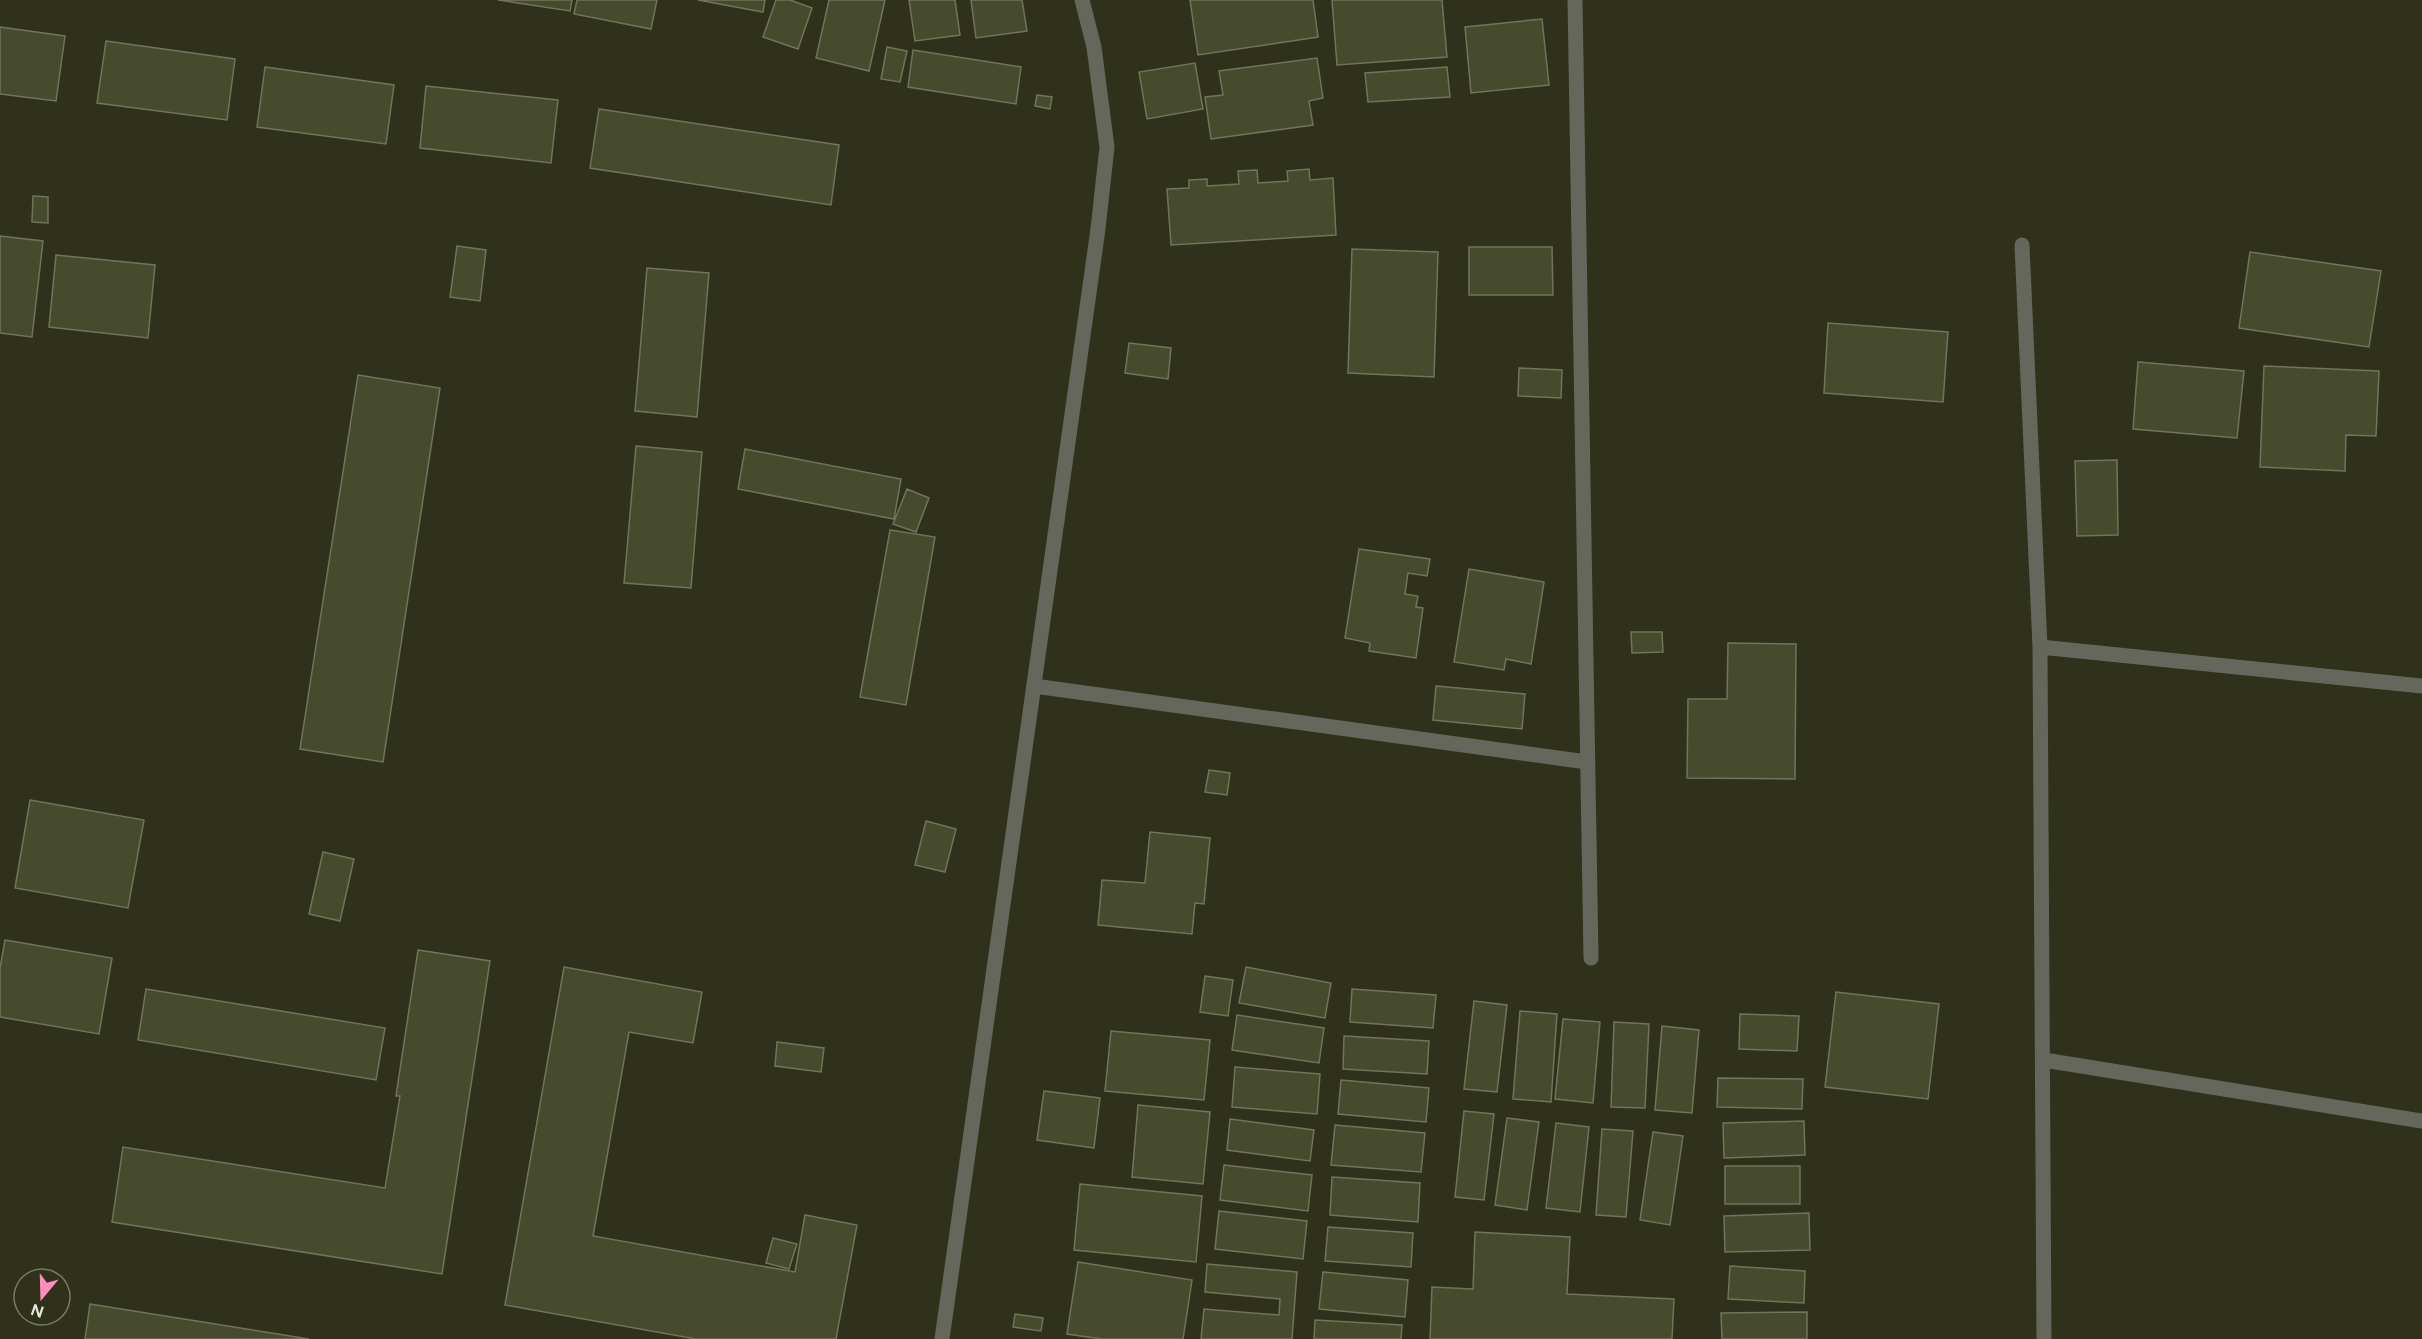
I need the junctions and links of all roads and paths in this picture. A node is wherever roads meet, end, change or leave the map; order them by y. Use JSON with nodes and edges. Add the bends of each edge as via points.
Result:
{"nodes":[{"id":1,"x":1082,"y":0,"type":"edge"},
{"id":2,"x":1575,"y":0,"type":"edge"},
{"id":3,"x":2022,"y":245,"type":"dead end"},
{"id":4,"x":2040,"y":647,"type":"junction"},
{"id":5,"x":1034,"y":686,"type":"junction"},
{"id":6,"x":2422,"y":686,"type":"edge"},
{"id":7,"x":1587,"y":762,"type":"junction"},
{"id":8,"x":1591,"y":958,"type":"dead end"},
{"id":9,"x":2044,"y":1060,"type":"junction"},
{"id":10,"x":2422,"y":1121,"type":"edge"},
{"id":11,"x":942,"y":1339,"type":"edge"},
{"id":12,"x":2044,"y":1339,"type":"edge"}],
"edges":[{"from":1,"to":5,"type":"street","via":[[1094,47],[1107,147]]},
{"from":2,"to":7,"type":"street"},
{"from":3,"to":4,"type":"street"},
{"from":4,"to":6,"type":"street"},
{"from":4,"to":9,"type":"street"},
{"from":5,"to":7,"type":"street"},
{"from":5,"to":11,"type":"street"},
{"from":7,"to":8,"type":"street"},
{"from":9,"to":10,"type":"street"},
{"from":9,"to":12,"type":"street"}]}
